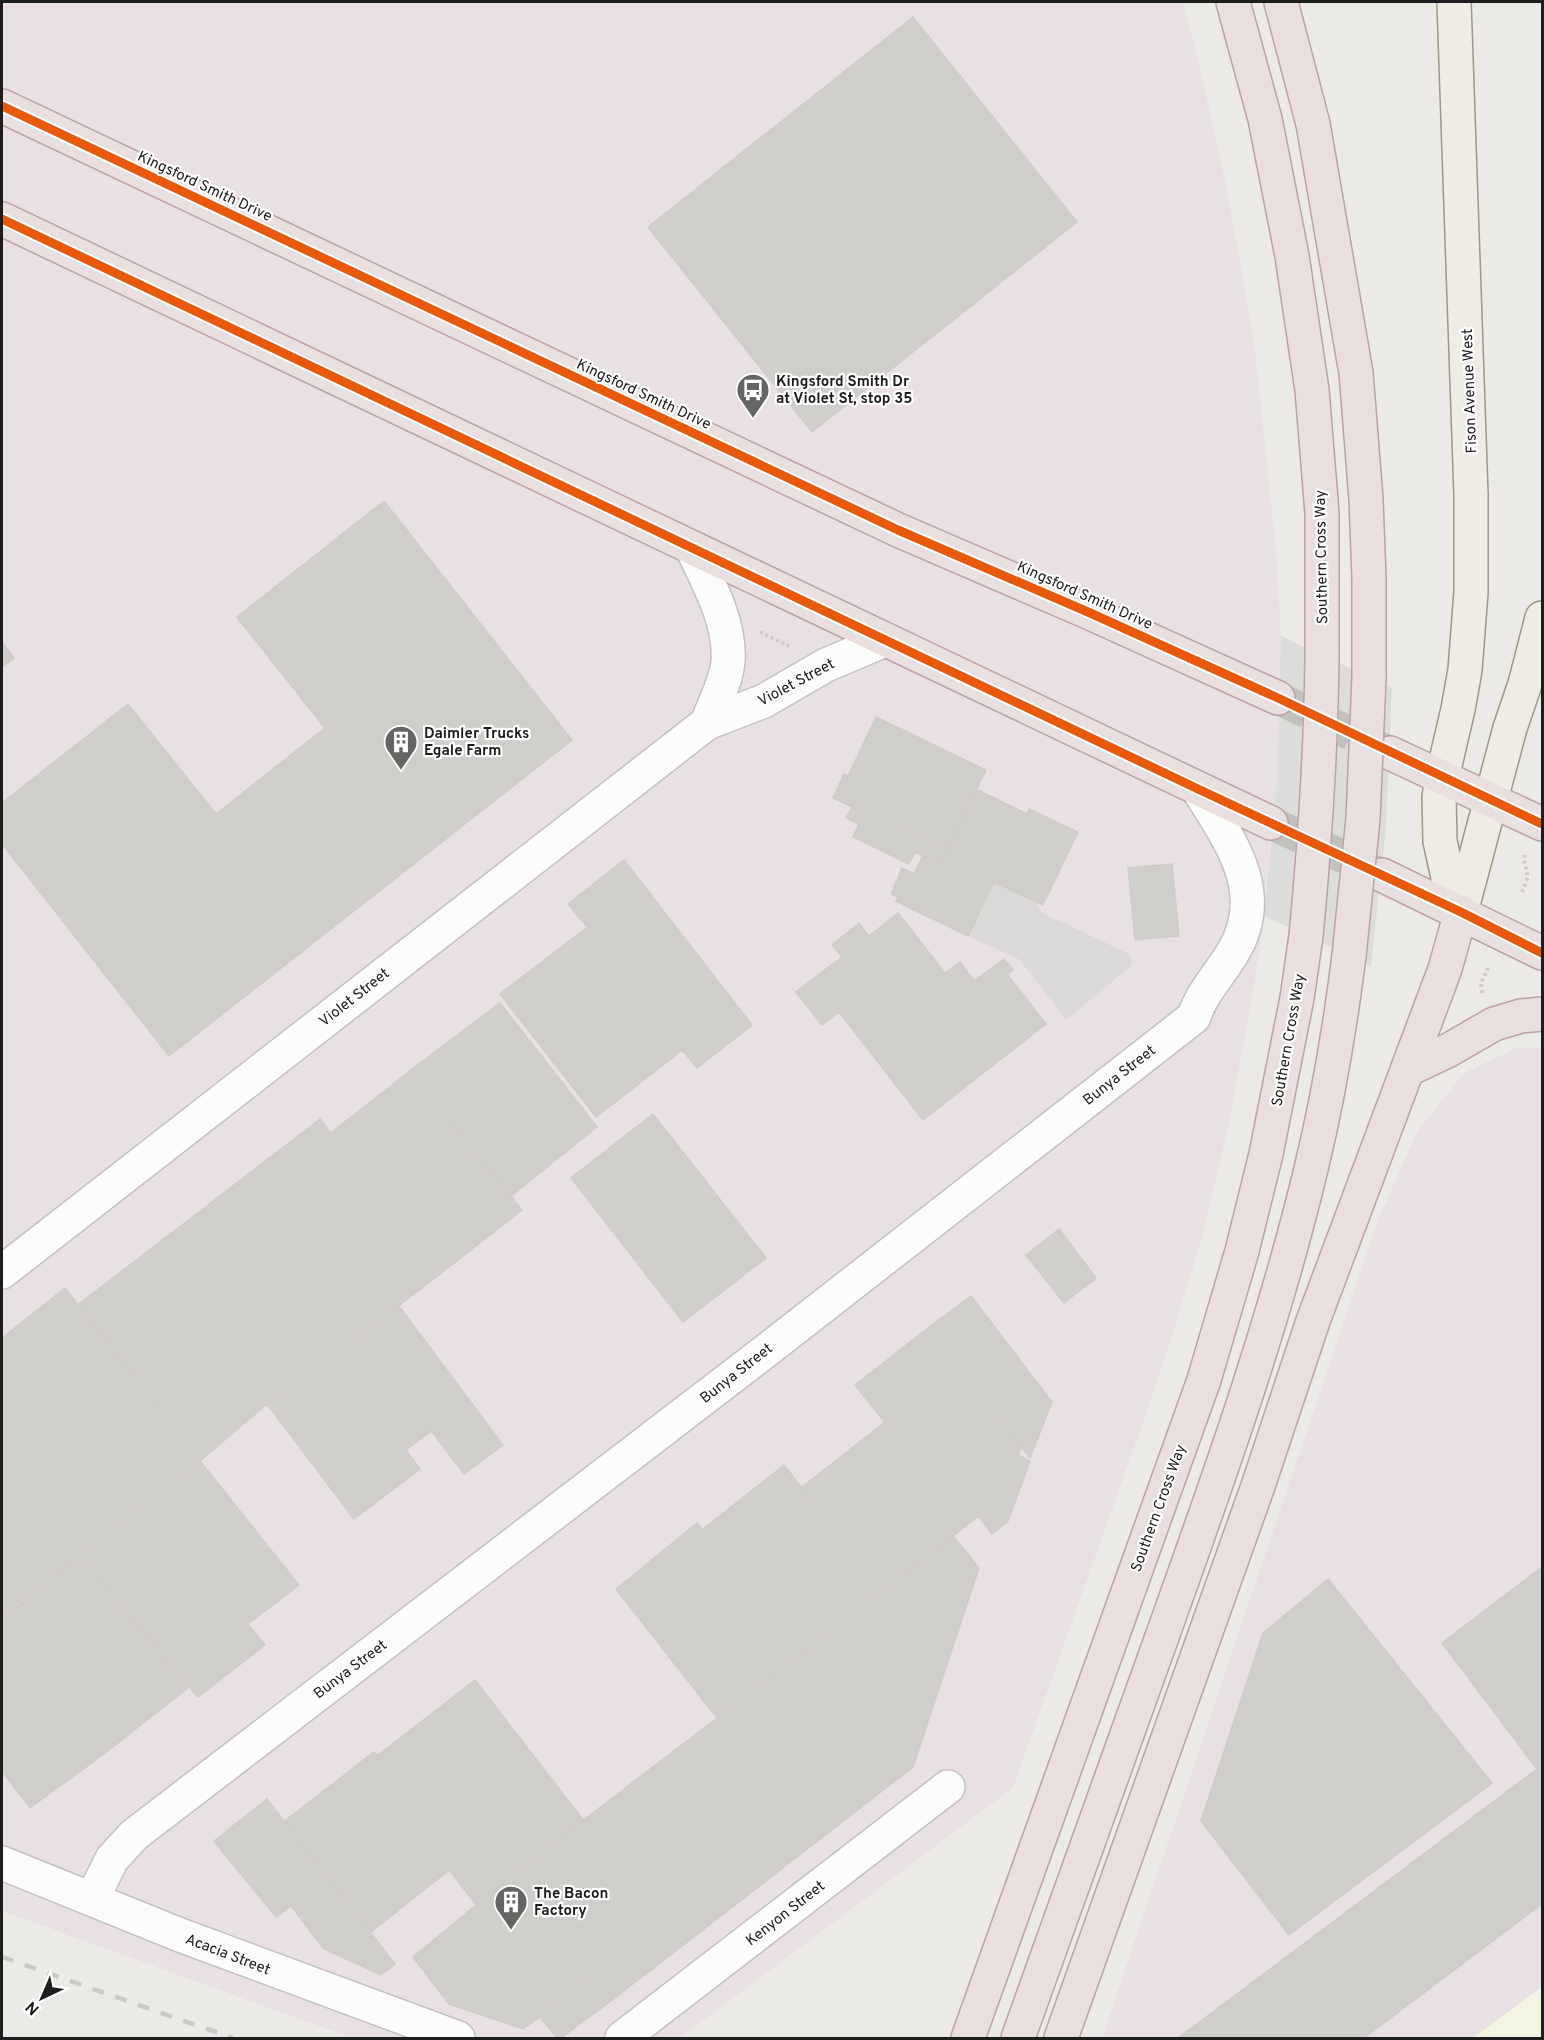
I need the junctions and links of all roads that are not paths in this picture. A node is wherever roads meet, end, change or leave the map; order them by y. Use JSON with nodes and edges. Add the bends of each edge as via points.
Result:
{"nodes":[{"id":1,"x":1233,"y":2,"type":"edge"},
{"id":2,"x":1281,"y":2,"type":"edge"},
{"id":3,"x":1454,"y":2,"type":"edge"},
{"id":4,"x":2,"y":106,"type":"edge"},
{"id":5,"x":2,"y":219,"type":"edge"},
{"id":6,"x":692,"y":548,"type":"junction"},
{"id":7,"x":1542,"y":618,"type":"edge"},
{"id":8,"x":885,"y":640,"type":"junction"},
{"id":9,"x":1278,"y":698,"type":"tunnel mouth"},
{"id":10,"x":707,"y":723,"type":"junction"},
{"id":11,"x":1390,"y":753,"type":"tunnel mouth"},
{"id":12,"x":1442,"y":778,"type":"junction"},
{"id":13,"x":1198,"y":789,"type":"junction"},
{"id":14,"x":1491,"y":799,"type":"junction"},
{"id":15,"x":1271,"y":823,"type":"tunnel mouth"},
{"id":16,"x":1535,"y":835,"type":"edge"},
{"id":17,"x":1382,"y":875,"type":"tunnel mouth"},
{"id":18,"x":1458,"y":910,"type":"junction"},
{"id":19,"x":1542,"y":953,"type":"edge"},
{"id":20,"x":1542,"y":1014,"type":"edge"},
{"id":21,"x":1407,"y":1070,"type":"junction"},
{"id":22,"x":2,"y":1272,"type":"edge"},
{"id":23,"x":948,"y":1787,"type":"dead end"},
{"id":24,"x":2,"y":1863,"type":"edge"},
{"id":25,"x":92,"y":1899,"type":"junction"},
{"id":26,"x":458,"y":2038,"type":"edge"},
{"id":27,"x":622,"y":2038,"type":"edge"},
{"id":28,"x":968,"y":2038,"type":"edge"},
{"id":29,"x":1018,"y":2038,"type":"edge"},
{"id":30,"x":1061,"y":2038,"type":"edge"}],
"edges":[{"from":1,"to":28,"type":"highway","name":"Southern Cross Way","bridge":true,"via":[[1265,119],[1292,256],[1312,390],[1322,513],[1321,748],[1306,936],[1266,1154],[1204,1380]]},
{"from":2,"to":29,"type":"highway","bridge":true,"via":[[1312,124],[1356,373],[1368,544],[1369,678],[1363,819],[1349,956],[1340,1025],[1311,1170],[1250,1385]]},
{"from":3,"to":12,"type":"main road","name":"Fison Avenue West","via":[[1468,363],[1471,592],[1465,670]]},
{"from":4,"to":9,"type":"highway","name":"Kingsford Smith Drive","via":[[897,530]]},
{"from":5,"to":6,"type":"highway"},
{"from":6,"to":8,"type":"highway"},
{"from":6,"to":10,"type":"street","via":[[714,597],[728,645],[725,676]]},
{"from":7,"to":14,"type":"main road"},
{"from":8,"to":10,"type":"street","name":"Violet Street","via":[[826,665],[764,701]]},
{"from":8,"to":13,"type":"highway"},
{"from":10,"to":22,"type":"street","name":"Violet Street"},
{"from":11,"to":12,"type":"highway"},
{"from":12,"to":14,"type":"highway"},
{"from":12,"to":18,"type":"main road","name":"Fison Avenue West","via":[[1440,841]]},
{"from":13,"to":15,"type":"highway"},
{"from":13,"to":25,"type":"street","name":"Bunya Street","via":[[1237,857],[1249,901],[1238,945],[1194,1017],[134,1835],[111,1859]]},
{"from":14,"to":16,"type":"highway"},
{"from":14,"to":18,"type":"main road"},
{"from":17,"to":18,"type":"highway"},
{"from":18,"to":19,"type":"highway"},
{"from":18,"to":21,"type":"highway","via":[[1445,969]]},
{"from":20,"to":21,"type":"highway","via":[[1494,1024]]},
{"from":21,"to":30,"type":"highway","via":[[1314,1321]]},
{"from":23,"to":27,"type":"street","name":"Kenyon Street"},
{"from":24,"to":25,"type":"street","name":"Acacia Street"},
{"from":25,"to":26,"type":"street","name":"Acacia Street"}]}
